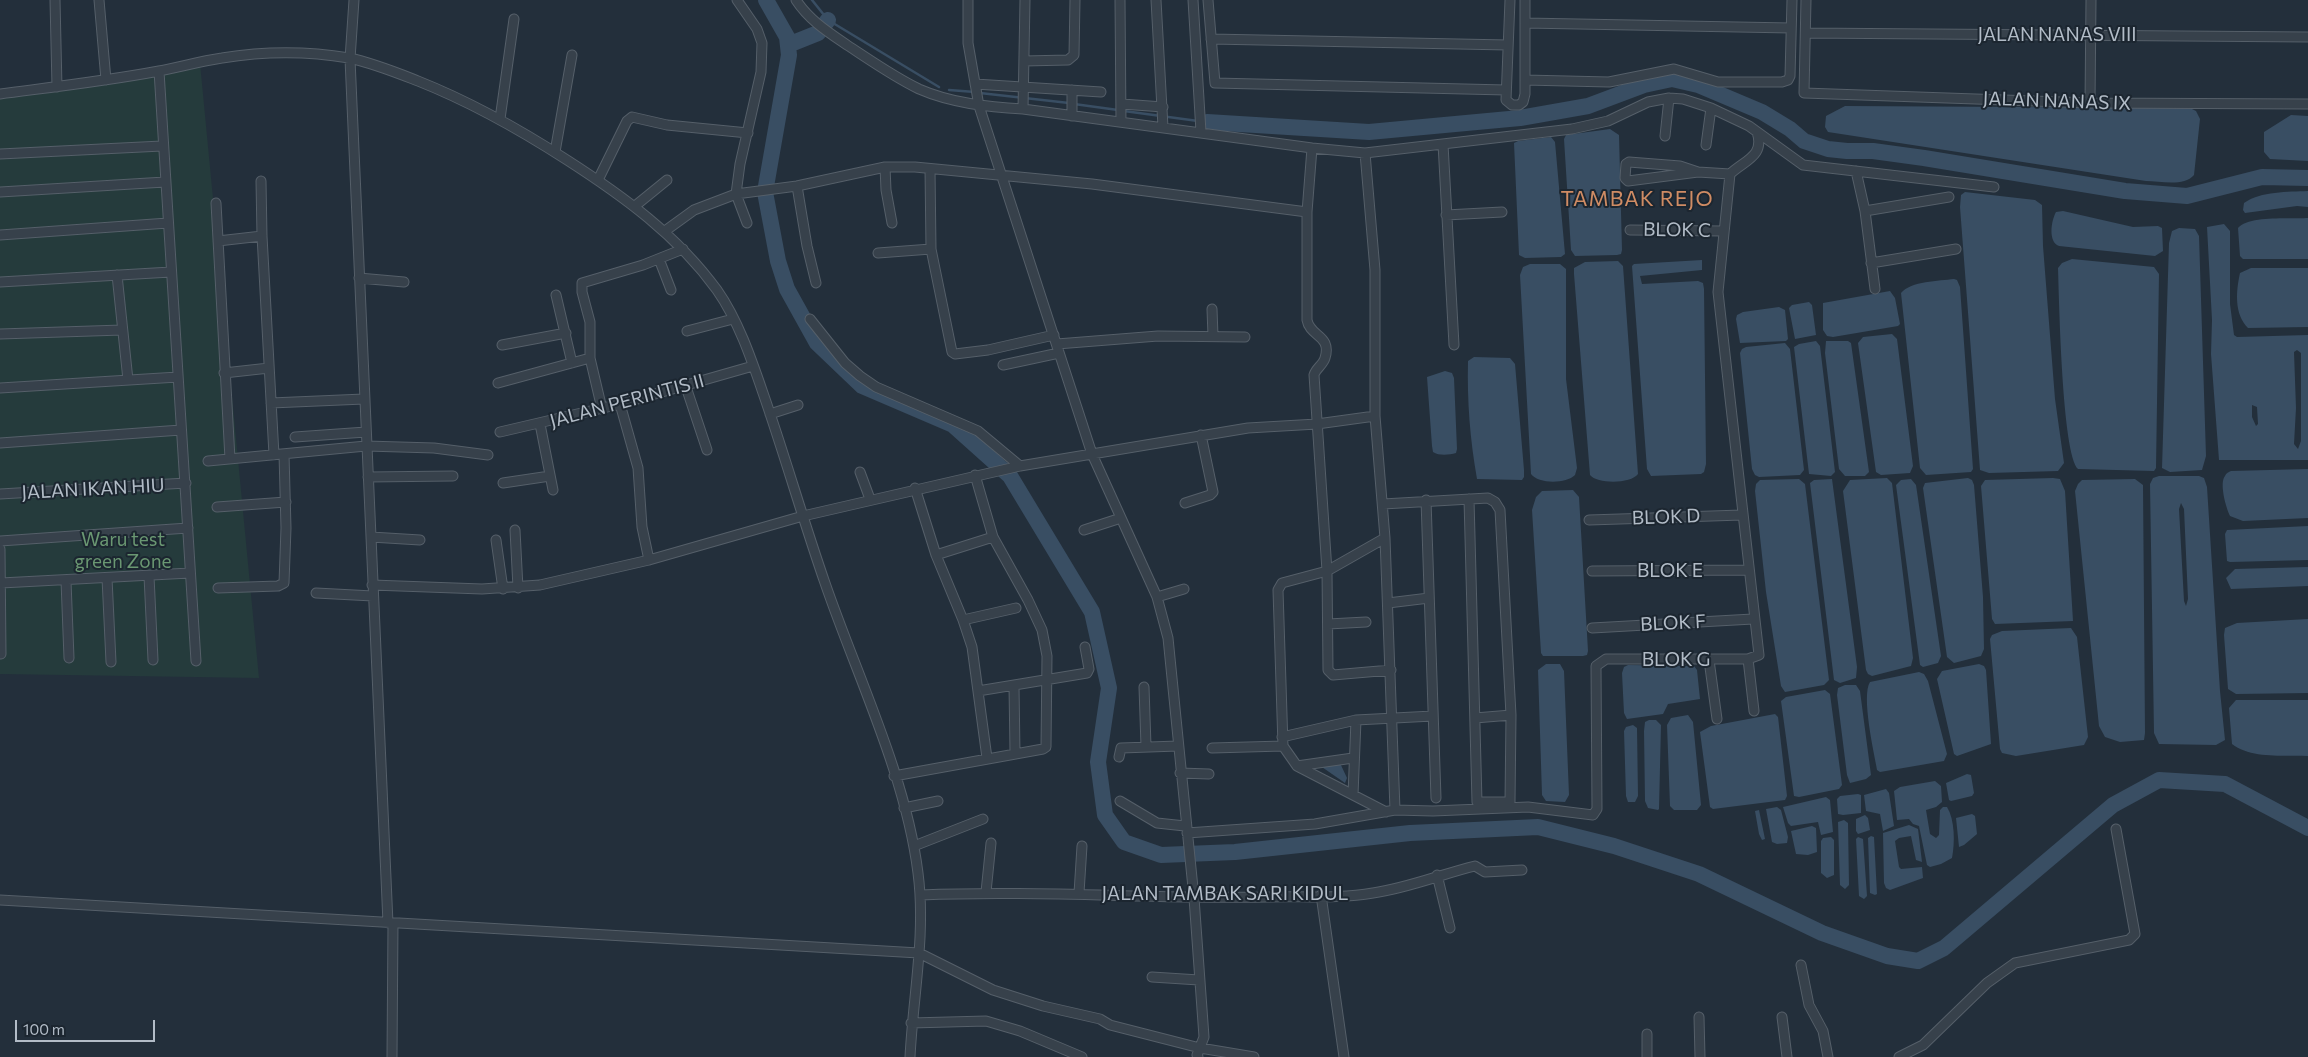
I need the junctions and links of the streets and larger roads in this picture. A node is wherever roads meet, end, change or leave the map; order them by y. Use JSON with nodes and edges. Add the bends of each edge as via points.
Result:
{"nodes":[{"id":1,"x":54,"y":0,"type":"edge"},
{"id":2,"x":99,"y":0,"type":"edge"},
{"id":3,"x":354,"y":0,"type":"edge"},
{"id":4,"x":737,"y":0,"type":"edge"},
{"id":5,"x":796,"y":0,"type":"edge"},
{"id":6,"x":968,"y":0,"type":"edge"},
{"id":7,"x":1024,"y":0,"type":"edge"},
{"id":8,"x":1075,"y":0,"type":"edge"},
{"id":9,"x":1120,"y":0,"type":"edge"},
{"id":10,"x":1156,"y":0,"type":"edge"},
{"id":11,"x":1192,"y":0,"type":"edge"},
{"id":12,"x":1208,"y":0,"type":"edge"},
{"id":13,"x":1510,"y":0,"type":"edge"},
{"id":14,"x":1525,"y":0,"type":"edge"},
{"id":15,"x":1792,"y":0,"type":"edge"},
{"id":16,"x":1806,"y":0,"type":"edge"},
{"id":17,"x":2091,"y":0,"type":"edge"},
{"id":18,"x":514,"y":19,"type":"dead end"},
{"id":19,"x":1525,"y":23,"type":"junction"},
{"id":20,"x":1791,"y":28,"type":"junction"},
{"id":21,"x":1806,"y":33,"type":"junction"},
{"id":22,"x":2091,"y":36,"type":"junction"},
{"id":23,"x":2308,"y":37,"type":"edge"},
{"id":24,"x":1211,"y":39,"type":"junction"},
{"id":25,"x":1508,"y":45,"type":"junction"},
{"id":26,"x":572,"y":54,"type":"dead end"},
{"id":27,"x":350,"y":59,"type":"junction"},
{"id":28,"x":1024,"y":61,"type":"junction"},
{"id":29,"x":159,"y":71,"type":"junction"},
{"id":30,"x":106,"y":80,"type":"junction"},
{"id":31,"x":1525,"y":80,"type":"junction"},
{"id":32,"x":975,"y":86,"type":"junction"},
{"id":33,"x":57,"y":87,"type":"junction"},
{"id":34,"x":1506,"y":90,"type":"junction"},
{"id":35,"x":1101,"y":92,"type":"dead end"},
{"id":36,"x":0,"y":94,"type":"edge"},
{"id":37,"x":1024,"y":97,"type":"junction"},
{"id":38,"x":1670,"y":98,"type":"junction"},
{"id":39,"x":978,"y":102,"type":"junction"},
{"id":40,"x":1072,"y":103,"type":"junction"},
{"id":41,"x":2090,"y":103,"type":"junction"},
{"id":42,"x":2308,"y":104,"type":"edge"},
{"id":43,"x":1711,"y":108,"type":"junction"},
{"id":44,"x":1122,"y":112,"type":"junction"},
{"id":45,"x":1163,"y":116,"type":"junction"},
{"id":46,"x":500,"y":119,"type":"junction"},
{"id":47,"x":1200,"y":126,"type":"junction"},
{"id":48,"x":748,"y":132,"type":"junction"},
{"id":49,"x":1757,"y":132,"type":"junction"},
{"id":50,"x":1665,"y":136,"type":"dead end"},
{"id":51,"x":1443,"y":144,"type":"junction"},
{"id":52,"x":1706,"y":145,"type":"dead end"},
{"id":53,"x":162,"y":146,"type":"junction"},
{"id":54,"x":1312,"y":148,"type":"junction"},
{"id":55,"x":555,"y":152,"type":"junction"},
{"id":56,"x":1365,"y":153,"type":"junction"},
{"id":57,"x":0,"y":154,"type":"edge"},
{"id":58,"x":885,"y":167,"type":"junction"},
{"id":59,"x":930,"y":169,"type":"junction"},
{"id":60,"x":1856,"y":170,"type":"junction"},
{"id":61,"x":1698,"y":172,"type":"junction"},
{"id":62,"x":1730,"y":174,"type":"junction"},
{"id":63,"x":1004,"y":177,"type":"junction"},
{"id":64,"x":598,"y":180,"type":"junction"},
{"id":65,"x":667,"y":180,"type":"dead end"},
{"id":66,"x":261,"y":181,"type":"dead end"},
{"id":67,"x":165,"y":182,"type":"junction"},
{"id":68,"x":797,"y":186,"type":"junction"},
{"id":69,"x":1994,"y":187,"type":"dead end"},
{"id":70,"x":0,"y":192,"type":"edge"},
{"id":71,"x":740,"y":194,"type":"junction"},
{"id":72,"x":1949,"y":197,"type":"dead end"},
{"id":73,"x":216,"y":203,"type":"dead end"},
{"id":74,"x":635,"y":206,"type":"junction"},
{"id":75,"x":1864,"y":211,"type":"junction"},
{"id":76,"x":1307,"y":212,"type":"junction"},
{"id":77,"x":1502,"y":212,"type":"dead end"},
{"id":78,"x":1446,"y":215,"type":"junction"},
{"id":79,"x":168,"y":223,"type":"junction"},
{"id":80,"x":747,"y":223,"type":"dead end"},
{"id":81,"x":892,"y":223,"type":"dead end"},
{"id":82,"x":1630,"y":230,"type":"dead end"},
{"id":83,"x":664,"y":231,"type":"junction"},
{"id":84,"x":1724,"y":231,"type":"junction"},
{"id":85,"x":0,"y":235,"type":"edge"},
{"id":86,"x":262,"y":236,"type":"junction"},
{"id":87,"x":218,"y":240,"type":"junction"},
{"id":88,"x":683,"y":249,"type":"junction"},
{"id":89,"x":930,"y":249,"type":"junction"},
{"id":90,"x":1956,"y":249,"type":"dead end"},
{"id":91,"x":878,"y":253,"type":"dead end"},
{"id":92,"x":659,"y":259,"type":"junction"},
{"id":93,"x":1872,"y":263,"type":"junction"},
{"id":94,"x":170,"y":272,"type":"junction"},
{"id":95,"x":117,"y":275,"type":"junction"},
{"id":96,"x":359,"y":278,"type":"junction"},
{"id":97,"x":0,"y":282,"type":"edge"},
{"id":98,"x":404,"y":282,"type":"dead end"},
{"id":99,"x":816,"y":283,"type":"dead end"},
{"id":100,"x":1875,"y":289,"type":"dead end"},
{"id":101,"x":671,"y":290,"type":"dead end"},
{"id":102,"x":556,"y":295,"type":"dead end"},
{"id":103,"x":1212,"y":309,"type":"dead end"},
{"id":104,"x":734,"y":319,"type":"junction"},
{"id":105,"x":810,"y":319,"type":"dead end"},
{"id":106,"x":122,"y":330,"type":"junction"},
{"id":107,"x":687,"y":331,"type":"dead end"},
{"id":108,"x":566,"y":333,"type":"junction"},
{"id":109,"x":0,"y":334,"type":"edge"},
{"id":110,"x":1213,"y":336,"type":"junction"},
{"id":111,"x":1245,"y":336,"type":"dead end"},
{"id":112,"x":1055,"y":340,"type":"junction"},
{"id":113,"x":502,"y":345,"type":"dead end"},
{"id":114,"x":1454,"y":345,"type":"dead end"},
{"id":115,"x":1059,"y":353,"type":"junction"},
{"id":116,"x":590,"y":358,"type":"junction"},
{"id":117,"x":572,"y":363,"type":"junction"},
{"id":118,"x":1003,"y":365,"type":"dead end"},
{"id":119,"x":753,"y":366,"type":"junction"},
{"id":120,"x":269,"y":368,"type":"junction"},
{"id":121,"x":224,"y":373,"type":"junction"},
{"id":122,"x":178,"y":378,"type":"junction"},
{"id":123,"x":128,"y":380,"type":"junction"},
{"id":124,"x":498,"y":383,"type":"dead end"},
{"id":125,"x":686,"y":387,"type":"junction"},
{"id":126,"x":0,"y":388,"type":"edge"},
{"id":127,"x":364,"y":399,"type":"junction"},
{"id":128,"x":271,"y":403,"type":"junction"},
{"id":129,"x":620,"y":404,"type":"junction"},
{"id":130,"x":798,"y":405,"type":"dead end"},
{"id":131,"x":602,"y":408,"type":"junction"},
{"id":132,"x":770,"y":414,"type":"junction"},
{"id":133,"x":1375,"y":416,"type":"junction"},
{"id":134,"x":540,"y":424,"type":"junction"},
{"id":135,"x":1317,"y":424,"type":"junction"},
{"id":136,"x":182,"y":430,"type":"junction"},
{"id":137,"x":366,"y":432,"type":"junction"},
{"id":138,"x":500,"y":432,"type":"dead end"},
{"id":139,"x":1201,"y":435,"type":"junction"},
{"id":140,"x":294,"y":437,"type":"dead end"},
{"id":141,"x":0,"y":443,"type":"edge"},
{"id":142,"x":366,"y":446,"type":"junction"},
{"id":143,"x":707,"y":450,"type":"dead end"},
{"id":144,"x":284,"y":454,"type":"junction"},
{"id":145,"x":1092,"y":454,"type":"junction"},
{"id":146,"x":274,"y":455,"type":"junction"},
{"id":147,"x":488,"y":455,"type":"dead end"},
{"id":148,"x":230,"y":460,"type":"junction"},
{"id":149,"x":208,"y":461,"type":"dead end"},
{"id":150,"x":1016,"y":467,"type":"junction"},
{"id":151,"x":860,"y":472,"type":"dead end"},
{"id":152,"x":976,"y":475,"type":"junction"},
{"id":153,"x":453,"y":476,"type":"dead end"},
{"id":154,"x":550,"y":476,"type":"junction"},
{"id":155,"x":368,"y":477,"type":"junction"},
{"id":156,"x":186,"y":483,"type":"junction"},
{"id":157,"x":503,"y":483,"type":"dead end"},
{"id":158,"x":914,"y":488,"type":"junction"},
{"id":159,"x":553,"y":490,"type":"dead end"},
{"id":160,"x":0,"y":494,"type":"edge"},
{"id":161,"x":870,"y":499,"type":"junction"},
{"id":162,"x":1469,"y":499,"type":"junction"},
{"id":163,"x":1426,"y":500,"type":"junction"},
{"id":164,"x":286,"y":502,"type":"junction"},
{"id":165,"x":1185,"y":503,"type":"dead end"},
{"id":166,"x":1383,"y":504,"type":"junction"},
{"id":167,"x":218,"y":507,"type":"dead end"},
{"id":168,"x":1742,"y":515,"type":"junction"},
{"id":169,"x":802,"y":516,"type":"junction"},
{"id":170,"x":1122,"y":518,"type":"junction"},
{"id":171,"x":1589,"y":520,"type":"dead end"},
{"id":172,"x":188,"y":528,"type":"junction"},
{"id":173,"x":515,"y":530,"type":"dead end"},
{"id":174,"x":1084,"y":530,"type":"dead end"},
{"id":175,"x":371,"y":536,"type":"junction"},
{"id":176,"x":993,"y":537,"type":"junction"},
{"id":177,"x":1385,"y":538,"type":"junction"},
{"id":178,"x":0,"y":540,"type":"edge"},
{"id":179,"x":420,"y":540,"type":"dead end"},
{"id":180,"x":496,"y":540,"type":"dead end"},
{"id":181,"x":0,"y":549,"type":"edge"},
{"id":182,"x":936,"y":555,"type":"junction"},
{"id":183,"x":649,"y":560,"type":"junction"},
{"id":184,"x":1748,"y":570,"type":"junction"},
{"id":185,"x":1327,"y":571,"type":"junction"},
{"id":186,"x":1592,"y":571,"type":"dead end"},
{"id":187,"x":190,"y":573,"type":"junction"},
{"id":188,"x":148,"y":576,"type":"junction"},
{"id":189,"x":108,"y":578,"type":"junction"},
{"id":190,"x":66,"y":581,"type":"junction"},
{"id":191,"x":1,"y":583,"type":"edge"},
{"id":192,"x":372,"y":585,"type":"junction"},
{"id":193,"x":218,"y":588,"type":"dead end"},
{"id":194,"x":518,"y":588,"type":"junction"},
{"id":195,"x":503,"y":589,"type":"junction"},
{"id":196,"x":1184,"y":589,"type":"dead end"},
{"id":197,"x":316,"y":593,"type":"dead end"},
{"id":198,"x":373,"y":596,"type":"junction"},
{"id":199,"x":1157,"y":596,"type":"junction"},
{"id":200,"x":1429,"y":598,"type":"junction"},
{"id":201,"x":1388,"y":603,"type":"junction"},
{"id":202,"x":1016,"y":608,"type":"dead end"},
{"id":203,"x":1753,"y":619,"type":"junction"},
{"id":204,"x":963,"y":620,"type":"junction"},
{"id":205,"x":1366,"y":622,"type":"dead end"},
{"id":206,"x":1328,"y":624,"type":"junction"},
{"id":207,"x":1592,"y":628,"type":"dead end"},
{"id":208,"x":1085,"y":647,"type":"dead end"},
{"id":209,"x":1,"y":654,"type":"edge"},
{"id":210,"x":69,"y":658,"type":"dead end"},
{"id":211,"x":1753,"y":658,"type":"junction"},
{"id":212,"x":153,"y":660,"type":"dead end"},
{"id":213,"x":1709,"y":660,"type":"junction"},
{"id":214,"x":196,"y":661,"type":"dead end"},
{"id":215,"x":111,"y":662,"type":"dead end"},
{"id":216,"x":1392,"y":670,"type":"junction"},
{"id":217,"x":1048,"y":678,"type":"junction"},
{"id":218,"x":1014,"y":686,"type":"junction"},
{"id":219,"x":1144,"y":687,"type":"dead end"},
{"id":220,"x":978,"y":691,"type":"junction"},
{"id":221,"x":1754,"y":711,"type":"dead end"},
{"id":222,"x":1511,"y":715,"type":"junction"},
{"id":223,"x":1433,"y":716,"type":"junction"},
{"id":224,"x":1392,"y":718,"type":"junction"},
{"id":225,"x":1475,"y":718,"type":"junction"},
{"id":226,"x":1717,"y":719,"type":"dead end"},
{"id":227,"x":1356,"y":720,"type":"junction"},
{"id":228,"x":1283,"y":741,"type":"junction"},
{"id":229,"x":1146,"y":746,"type":"junction"},
{"id":230,"x":1178,"y":746,"type":"junction"},
{"id":231,"x":1212,"y":748,"type":"dead end"},
{"id":232,"x":1014,"y":753,"type":"junction"},
{"id":233,"x":1119,"y":757,"type":"dead end"},
{"id":234,"x":987,"y":758,"type":"junction"},
{"id":235,"x":1353,"y":758,"type":"junction"},
{"id":236,"x":1298,"y":766,"type":"junction"},
{"id":237,"x":1180,"y":773,"type":"junction"},
{"id":238,"x":1209,"y":774,"type":"dead end"},
{"id":239,"x":894,"y":776,"type":"junction"},
{"id":240,"x":1353,"y":795,"type":"junction"},
{"id":241,"x":1436,"y":798,"type":"dead end"},
{"id":242,"x":938,"y":801,"type":"dead end"},
{"id":243,"x":1120,"y":801,"type":"dead end"},
{"id":244,"x":904,"y":808,"type":"junction"},
{"id":245,"x":1391,"y":811,"type":"junction"},
{"id":246,"x":983,"y":819,"type":"dead end"},
{"id":247,"x":2116,"y":829,"type":"dead end"},
{"id":248,"x":1187,"y":833,"type":"junction"},
{"id":249,"x":991,"y":843,"type":"dead end"},
{"id":250,"x":914,"y":846,"type":"junction"},
{"id":251,"x":1082,"y":846,"type":"dead end"},
{"id":252,"x":1522,"y":870,"type":"dead end"},
{"id":253,"x":1437,"y":875,"type":"junction"},
{"id":254,"x":986,"y":892,"type":"junction"},
{"id":255,"x":1079,"y":893,"type":"junction"},
{"id":256,"x":921,"y":895,"type":"junction"},
{"id":257,"x":1321,"y":895,"type":"junction"},
{"id":258,"x":1194,"y":898,"type":"junction"},
{"id":259,"x":0,"y":900,"type":"edge"},
{"id":260,"x":390,"y":923,"type":"junction"},
{"id":261,"x":1450,"y":928,"type":"dead end"},
{"id":262,"x":920,"y":953,"type":"junction"},
{"id":263,"x":1801,"y":965,"type":"dead end"},
{"id":264,"x":1152,"y":977,"type":"dead end"},
{"id":265,"x":1199,"y":980,"type":"junction"},
{"id":266,"x":1782,"y":1016,"type":"dead end"},
{"id":267,"x":1699,"y":1017,"type":"dead end"},
{"id":268,"x":911,"y":1023,"type":"junction"},
{"id":269,"x":1647,"y":1034,"type":"dead end"},
{"id":270,"x":1199,"y":1052,"type":"edge"},
{"id":271,"x":392,"y":1057,"type":"edge"},
{"id":272,"x":910,"y":1057,"type":"edge"},
{"id":273,"x":1082,"y":1057,"type":"edge"},
{"id":274,"x":1254,"y":1057,"type":"edge"},
{"id":275,"x":1344,"y":1057,"type":"edge"},
{"id":276,"x":1647,"y":1057,"type":"edge"},
{"id":277,"x":1700,"y":1057,"type":"edge"},
{"id":278,"x":1787,"y":1057,"type":"edge"},
{"id":279,"x":1828,"y":1057,"type":"edge"},
{"id":280,"x":1899,"y":1057,"type":"edge"}],
"edges":[{"from":1,"to":33,"type":"street"},
{"from":2,"to":30,"type":"street"},
{"from":3,"to":27,"type":"street"},
{"from":4,"to":48,"type":"street","via":[[757,29],[762,43],[760,72]]},
{"from":5,"to":39,"type":"street","via":[[818,25],[919,89]]},
{"from":6,"to":32,"type":"street","via":[[968,43]]},
{"from":7,"to":28,"type":"street"},
{"from":8,"to":28,"type":"street","via":[[1074,55],[1068,60]]},
{"from":9,"to":44,"type":"street"},
{"from":10,"to":45,"type":"street"},
{"from":11,"to":47,"type":"street"},
{"from":12,"to":24,"type":"street"},
{"from":13,"to":25,"type":"street"},
{"from":14,"to":19,"type":"street"},
{"from":15,"to":20,"type":"street"},
{"from":16,"to":21,"type":"street"},
{"from":17,"to":22,"type":"street"},
{"from":18,"to":46,"type":"street"},
{"from":19,"to":20,"type":"street"},
{"from":19,"to":31,"type":"street"},
{"from":20,"to":31,"type":"street","via":[[1790,76],[1782,82],[1718,82],[1674,69],[1609,82]]},
{"from":21,"to":22,"type":"street","name":"JALAN NANAS VIII"},
{"from":21,"to":41,"type":"street","name":"JALAN NANAS IX","via":[[1804,92]]},
{"from":22,"to":23,"type":"street","name":"JALAN NANAS VIII"},
{"from":22,"to":41,"type":"street"},
{"from":24,"to":25,"type":"street"},
{"from":24,"to":34,"type":"street","via":[[1215,83]]},
{"from":25,"to":34,"type":"street"},
{"from":26,"to":55,"type":"street"},
{"from":27,"to":29,"type":"street","via":[[323,54],[265,53],[220,58]]},
{"from":27,"to":46,"type":"street","via":[[369,62],[434,87]]},
{"from":27,"to":96,"type":"street"},
{"from":28,"to":37,"type":"street"},
{"from":29,"to":30,"type":"street"},
{"from":29,"to":53,"type":"street"},
{"from":30,"to":33,"type":"street"},
{"from":31,"to":34,"type":"street","via":[[1524,99],[1519,105],[1508,104]]},
{"from":32,"to":37,"type":"street"},
{"from":32,"to":39,"type":"street"},
{"from":33,"to":36,"type":"street"},
{"from":35,"to":40,"type":"street"},
{"from":37,"to":39,"type":"street"},
{"from":37,"to":40,"type":"street"},
{"from":37,"to":40,"type":"street"},
{"from":38,"to":43,"type":"street"},
{"from":38,"to":50,"type":"street"},
{"from":38,"to":51,"type":"street","via":[[1648,102],[1590,126]]},
{"from":39,"to":63,"type":"street"},
{"from":40,"to":44,"type":"street"},
{"from":41,"to":42,"type":"street","name":"JALAN NANAS IX"},
{"from":43,"to":49,"type":"street"},
{"from":43,"to":52,"type":"street"},
{"from":44,"to":45,"type":"street"},
{"from":44,"to":45,"type":"street"},
{"from":45,"to":47,"type":"street"},
{"from":46,"to":55,"type":"street"},
{"from":47,"to":54,"type":"street"},
{"from":48,"to":64,"type":"street","via":[[667,125],[632,117],[627,121]]},
{"from":48,"to":71,"type":"street","via":[[740,164]]},
{"from":49,"to":60,"type":"street","via":[[1803,165]]},
{"from":49,"to":62,"type":"street","via":[[1759,148]]},
{"from":51,"to":56,"type":"street"},
{"from":51,"to":78,"type":"street"},
{"from":53,"to":57,"type":"street"},
{"from":53,"to":67,"type":"street"},
{"from":54,"to":56,"type":"street"},
{"from":54,"to":76,"type":"street"},
{"from":55,"to":64,"type":"street"},
{"from":56,"to":133,"type":"street","via":[[1375,270]]},
{"from":58,"to":59,"type":"street"},
{"from":58,"to":68,"type":"street"},
{"from":58,"to":81,"type":"street"},
{"from":59,"to":63,"type":"street"},
{"from":59,"to":89,"type":"street"},
{"from":60,"to":69,"type":"street"},
{"from":60,"to":75,"type":"street"},
{"from":61,"to":61,"type":"street","via":[[1680,166],[1629,162],[1625,178],[1628,181]]},
{"from":61,"to":62,"type":"street"},
{"from":62,"to":84,"type":"street"},
{"from":63,"to":76,"type":"street","via":[[1092,184]]},
{"from":63,"to":112,"type":"street"},
{"from":64,"to":74,"type":"street"},
{"from":65,"to":74,"type":"street"},
{"from":66,"to":86,"type":"street"},
{"from":67,"to":70,"type":"street"},
{"from":67,"to":79,"type":"street"},
{"from":68,"to":71,"type":"street"},
{"from":68,"to":99,"type":"street"},
{"from":71,"to":80,"type":"street"},
{"from":71,"to":83,"type":"street","via":[[694,210]]},
{"from":72,"to":75,"type":"street"},
{"from":73,"to":87,"type":"street"},
{"from":74,"to":83,"type":"street"},
{"from":75,"to":93,"type":"street"},
{"from":76,"to":135,"type":"street","via":[[1307,320],[1310,329],[1320,335],[1327,348],[1325,359],[1314,375]]},
{"from":77,"to":78,"type":"street"},
{"from":78,"to":114,"type":"street"},
{"from":79,"to":85,"type":"street"},
{"from":79,"to":94,"type":"street"},
{"from":82,"to":84,"type":"street","name":"BLOK C"},
{"from":83,"to":88,"type":"street"},
{"from":84,"to":168,"type":"street","via":[[1718,292]]},
{"from":86,"to":87,"type":"street"},
{"from":86,"to":120,"type":"street"},
{"from":87,"to":121,"type":"street"},
{"from":88,"to":92,"type":"street"},
{"from":88,"to":104,"type":"street","via":[[720,295]]},
{"from":89,"to":91,"type":"street"},
{"from":89,"to":112,"type":"street","via":[[953,353]]},
{"from":90,"to":93,"type":"street"},
{"from":92,"to":101,"type":"street"},
{"from":92,"to":116,"type":"street","via":[[582,283],[590,322]]},
{"from":93,"to":100,"type":"street"},
{"from":94,"to":95,"type":"street"},
{"from":94,"to":122,"type":"street"},
{"from":95,"to":97,"type":"street"},
{"from":95,"to":106,"type":"street"},
{"from":96,"to":98,"type":"street"},
{"from":96,"to":127,"type":"street"},
{"from":102,"to":108,"type":"street"},
{"from":103,"to":110,"type":"street"},
{"from":104,"to":107,"type":"street"},
{"from":104,"to":119,"type":"street"},
{"from":105,"to":150,"type":"street","via":[[845,363],[860,376],[876,387],[978,431]]},
{"from":106,"to":109,"type":"street"},
{"from":106,"to":123,"type":"street"},
{"from":108,"to":113,"type":"street"},
{"from":108,"to":117,"type":"street"},
{"from":110,"to":111,"type":"street"},
{"from":110,"to":112,"type":"street"},
{"from":112,"to":115,"type":"street"},
{"from":115,"to":118,"type":"street"},
{"from":115,"to":145,"type":"street"},
{"from":116,"to":117,"type":"street"},
{"from":116,"to":131,"type":"street"},
{"from":117,"to":124,"type":"street"},
{"from":119,"to":125,"type":"street","name":"JALAN PERINTIS II"},
{"from":119,"to":132,"type":"street"},
{"from":120,"to":121,"type":"street"},
{"from":120,"to":128,"type":"street"},
{"from":121,"to":148,"type":"street"},
{"from":122,"to":123,"type":"street"},
{"from":122,"to":136,"type":"street"},
{"from":123,"to":126,"type":"street"},
{"from":125,"to":129,"type":"street","name":"JALAN PERINTIS II"},
{"from":125,"to":143,"type":"street"},
{"from":127,"to":128,"type":"street"},
{"from":127,"to":137,"type":"street"},
{"from":128,"to":146,"type":"street"},
{"from":129,"to":131,"type":"street","name":"JALAN PERINTIS II"},
{"from":129,"to":183,"type":"street","via":[[638,468],[642,527]]},
{"from":130,"to":132,"type":"street"},
{"from":131,"to":134,"type":"street","name":"JALAN PERINTIS II"},
{"from":132,"to":169,"type":"street"},
{"from":133,"to":135,"type":"street"},
{"from":133,"to":166,"type":"street"},
{"from":134,"to":138,"type":"street","name":"JALAN PERINTIS II"},
{"from":134,"to":154,"type":"street"},
{"from":135,"to":139,"type":"street","via":[[1257,427]]},
{"from":135,"to":185,"type":"street"},
{"from":136,"to":141,"type":"street"},
{"from":136,"to":156,"type":"street"},
{"from":137,"to":140,"type":"street"},
{"from":137,"to":142,"type":"street"},
{"from":139,"to":145,"type":"street"},
{"from":139,"to":165,"type":"street","via":[[1213,492]]},
{"from":142,"to":144,"type":"street"},
{"from":142,"to":147,"type":"street","via":[[434,448]]},
{"from":142,"to":155,"type":"street"},
{"from":144,"to":146,"type":"street"},
{"from":144,"to":164,"type":"street"},
{"from":145,"to":150,"type":"street"},
{"from":145,"to":170,"type":"street"},
{"from":146,"to":148,"type":"street"},
{"from":148,"to":149,"type":"street"},
{"from":150,"to":152,"type":"street"},
{"from":151,"to":161,"type":"street"},
{"from":152,"to":158,"type":"street"},
{"from":152,"to":176,"type":"street"},
{"from":153,"to":155,"type":"street"},
{"from":154,"to":157,"type":"street"},
{"from":154,"to":159,"type":"street"},
{"from":155,"to":175,"type":"street"},
{"from":156,"to":160,"type":"street","name":"JALAN IKAN HIU"},
{"from":156,"to":172,"type":"street"},
{"from":158,"to":161,"type":"street"},
{"from":158,"to":182,"type":"street"},
{"from":161,"to":169,"type":"street"},
{"from":162,"to":163,"type":"street"},
{"from":162,"to":222,"type":"street","via":[[1488,498],[1500,510]]},
{"from":162,"to":225,"type":"street"},
{"from":163,"to":166,"type":"street"},
{"from":163,"to":200,"type":"street"},
{"from":164,"to":167,"type":"street"},
{"from":164,"to":193,"type":"street","via":[[284,583],[278,586]]},
{"from":166,"to":177,"type":"street"},
{"from":168,"to":171,"type":"street","name":"BLOK D"},
{"from":168,"to":184,"type":"street"},
{"from":169,"to":183,"type":"street"},
{"from":169,"to":239,"type":"street"},
{"from":170,"to":174,"type":"street"},
{"from":170,"to":199,"type":"street"},
{"from":172,"to":178,"type":"street"},
{"from":172,"to":187,"type":"street"},
{"from":173,"to":194,"type":"street"},
{"from":175,"to":179,"type":"street"},
{"from":175,"to":192,"type":"street"},
{"from":176,"to":182,"type":"street"},
{"from":176,"to":217,"type":"street","via":[[1042,630]]},
{"from":177,"to":185,"type":"street"},
{"from":177,"to":201,"type":"street"},
{"from":180,"to":195,"type":"street"},
{"from":181,"to":191,"type":"street"},
{"from":182,"to":204,"type":"street"},
{"from":183,"to":194,"type":"street"},
{"from":184,"to":186,"type":"street","name":"BLOK E"},
{"from":184,"to":203,"type":"street"},
{"from":185,"to":206,"type":"street"},
{"from":185,"to":228,"type":"street","via":[[1279,586]]},
{"from":187,"to":188,"type":"street"},
{"from":187,"to":214,"type":"street"},
{"from":188,"to":189,"type":"street"},
{"from":188,"to":212,"type":"street"},
{"from":189,"to":190,"type":"street"},
{"from":189,"to":215,"type":"street"},
{"from":190,"to":191,"type":"street"},
{"from":190,"to":210,"type":"street"},
{"from":191,"to":209,"type":"street"},
{"from":192,"to":195,"type":"street"},
{"from":192,"to":198,"type":"street"},
{"from":194,"to":195,"type":"street"},
{"from":196,"to":199,"type":"street"},
{"from":197,"to":198,"type":"street"},
{"from":198,"to":260,"type":"street"},
{"from":199,"to":230,"type":"street","via":[[1168,638]]},
{"from":200,"to":201,"type":"street"},
{"from":200,"to":223,"type":"street"},
{"from":201,"to":216,"type":"street"},
{"from":202,"to":204,"type":"street"},
{"from":203,"to":207,"type":"street","name":"BLOK F"},
{"from":203,"to":211,"type":"street","via":[[1759,652]]},
{"from":204,"to":220,"type":"street","via":[[972,648]]},
{"from":205,"to":206,"type":"street"},
{"from":206,"to":216,"type":"street","via":[[1330,673]]},
{"from":208,"to":217,"type":"street","via":[[1089,671]]},
{"from":211,"to":213,"type":"street","name":"BLOK G"},
{"from":211,"to":221,"type":"street"},
{"from":213,"to":226,"type":"street"},
{"from":213,"to":245,"type":"street","name":"BLOK G","via":[[1606,659],[1596,666],[1595,814],[1528,807]]},
{"from":216,"to":224,"type":"street"},
{"from":217,"to":218,"type":"street"},
{"from":217,"to":232,"type":"street","via":[[1045,749]]},
{"from":218,"to":220,"type":"street"},
{"from":218,"to":232,"type":"street"},
{"from":219,"to":229,"type":"street"},
{"from":220,"to":234,"type":"street"},
{"from":222,"to":225,"type":"street"},
{"from":222,"to":225,"type":"street","via":[[1510,802],[1477,802]]},
{"from":223,"to":224,"type":"street"},
{"from":223,"to":241,"type":"street"},
{"from":224,"to":227,"type":"street"},
{"from":224,"to":245,"type":"street"},
{"from":227,"to":228,"type":"street"},
{"from":227,"to":235,"type":"street"},
{"from":228,"to":231,"type":"street"},
{"from":228,"to":236,"type":"street"},
{"from":229,"to":230,"type":"street"},
{"from":229,"to":233,"type":"street","via":[[1121,748]]},
{"from":230,"to":237,"type":"street"},
{"from":232,"to":234,"type":"street"},
{"from":234,"to":239,"type":"street"},
{"from":235,"to":236,"type":"street"},
{"from":235,"to":240,"type":"street"},
{"from":236,"to":240,"type":"street"},
{"from":237,"to":238,"type":"street"},
{"from":237,"to":248,"type":"street"},
{"from":239,"to":244,"type":"street"},
{"from":240,"to":245,"type":"street"},
{"from":242,"to":244,"type":"street"},
{"from":243,"to":248,"type":"street","via":[[1157,824]]},
{"from":244,"to":250,"type":"street"},
{"from":245,"to":248,"type":"street","via":[[1315,824]]},
{"from":246,"to":250,"type":"street"},
{"from":247,"to":280,"type":"street","via":[[2134,937],[2015,963],[1987,983],[1923,1045]]},
{"from":248,"to":258,"type":"street"},
{"from":249,"to":254,"type":"street"},
{"from":250,"to":256,"type":"street"},
{"from":251,"to":255,"type":"street"},
{"from":252,"to":253,"type":"street","name":"JALAN TAMBAK SARI KIDUL","via":[[1485,872],[1475,866]]},
{"from":253,"to":257,"type":"street","name":"JALAN TAMBAK SARI KIDUL","via":[[1374,893]]},
{"from":253,"to":261,"type":"street"},
{"from":254,"to":255,"type":"street","name":"JALAN TAMBAK SARI KIDUL"},
{"from":254,"to":256,"type":"street","name":"JALAN TAMBAK SARI KIDUL"},
{"from":255,"to":258,"type":"street","name":"JALAN TAMBAK SARI KIDUL"},
{"from":256,"to":262,"type":"street"},
{"from":257,"to":258,"type":"street","name":"JALAN TAMBAK SARI KIDUL"},
{"from":257,"to":275,"type":"street"},
{"from":258,"to":265,"type":"street"},
{"from":259,"to":260,"type":"street"},
{"from":260,"to":262,"type":"street"},
{"from":260,"to":271,"type":"street"},
{"from":262,"to":268,"type":"street"},
{"from":262,"to":270,"type":"street","via":[[993,990],[1100,1019],[1110,1025]]},
{"from":263,"to":279,"type":"street","via":[[1809,1005],[1822,1028]]},
{"from":264,"to":265,"type":"street"},
{"from":265,"to":270,"type":"street","via":[[1204,1037]]},
{"from":266,"to":278,"type":"street"},
{"from":267,"to":277,"type":"street"},
{"from":268,"to":272,"type":"street"},
{"from":268,"to":273,"type":"street","via":[[986,1021],[1020,1031]]},
{"from":269,"to":276,"type":"street"},
{"from":270,"to":274,"type":"street"}]}
